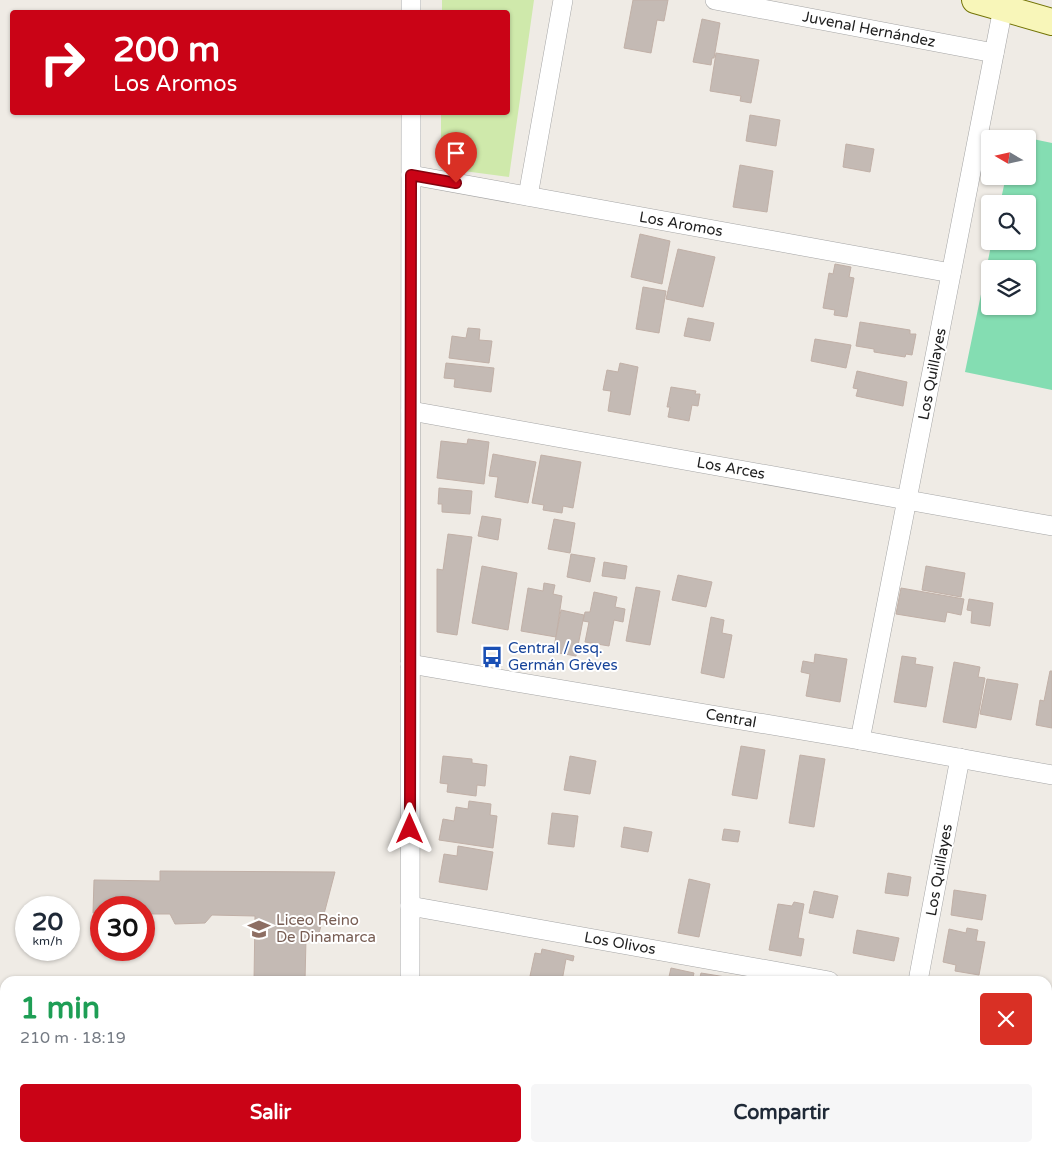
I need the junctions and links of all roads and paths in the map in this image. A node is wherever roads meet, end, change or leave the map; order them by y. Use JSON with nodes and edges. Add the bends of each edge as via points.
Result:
{"nodes":[{"id":1,"x":563,"y":0,"type":"edge"},
{"id":2,"x":715,"y":0,"type":"edge"},
{"id":3,"x":975,"y":0,"type":"edge"},
{"id":4,"x":1003,"y":8,"type":"junction"},
{"id":5,"x":1052,"y":22,"type":"edge"},
{"id":6,"x":994,"y":53,"type":"junction"},
{"id":7,"x":411,"y":115,"type":"edge"},
{"id":8,"x":411,"y":175,"type":"junction"},
{"id":9,"x":528,"y":196,"type":"junction"},
{"id":10,"x":951,"y":273,"type":"junction"},
{"id":11,"x":411,"y":410,"type":"junction"},
{"id":12,"x":907,"y":500,"type":"junction"},
{"id":13,"x":1052,"y":526,"type":"edge"},
{"id":14,"x":410,"y":664,"type":"junction"},
{"id":15,"x":860,"y":740,"type":"junction"},
{"id":16,"x":960,"y":758,"type":"junction"},
{"id":17,"x":1052,"y":775,"type":"edge"},
{"id":18,"x":410,"y":906,"type":"junction"},
{"id":19,"x":410,"y":976,"type":"edge"},
{"id":20,"x":801,"y":976,"type":"edge"},
{"id":21,"x":919,"y":976,"type":"edge"}],
"edges":[{"from":1,"to":9,"type":"street"},
{"from":2,"to":6,"type":"street","name":"Juvenal Hernández"},
{"from":3,"to":4,"type":"street"},
{"from":4,"to":5,"type":"street"},
{"from":4,"to":6,"type":"street","name":"Los Quillayes"},
{"from":6,"to":10,"type":"street","name":"Los Quillayes"},
{"from":7,"to":8,"type":"street"},
{"from":8,"to":9,"type":"street","name":"Los Aromos"},
{"from":8,"to":11,"type":"street"},
{"from":9,"to":10,"type":"street","name":"Los Aromos"},
{"from":10,"to":12,"type":"street","name":"Los Quillayes"},
{"from":11,"to":12,"type":"street","name":"Los Arces"},
{"from":11,"to":14,"type":"street"},
{"from":12,"to":13,"type":"street","name":"Los Arces"},
{"from":12,"to":15,"type":"street","name":"Los Quillayes"},
{"from":14,"to":15,"type":"street","name":"Central"},
{"from":14,"to":18,"type":"street"},
{"from":15,"to":16,"type":"street","name":"Central"},
{"from":16,"to":17,"type":"street","name":"Central"},
{"from":16,"to":21,"type":"street","name":"Los Quillayes"},
{"from":18,"to":19,"type":"street"},
{"from":18,"to":20,"type":"street","name":"Los Olivos"}]}
